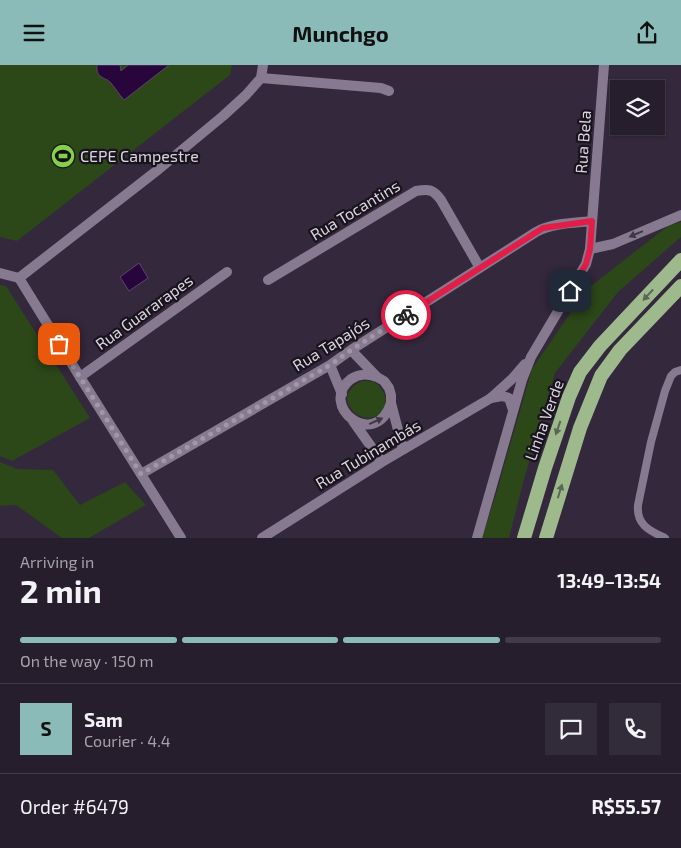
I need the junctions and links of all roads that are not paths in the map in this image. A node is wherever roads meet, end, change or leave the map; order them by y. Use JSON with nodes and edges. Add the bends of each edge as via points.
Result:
{"nodes":[{"id":1,"x":263,"y":65,"type":"edge"},
{"id":2,"x":604,"y":65,"type":"edge"},
{"id":3,"x":261,"y":77,"type":"junction"},
{"id":4,"x":389,"y":91,"type":"dead end"},
{"id":5,"x":681,"y":215,"type":"edge"},
{"id":6,"x":592,"y":221,"type":"junction"},
{"id":7,"x":590,"y":249,"type":"junction"},
{"id":8,"x":681,"y":260,"type":"edge"},
{"id":9,"x":480,"y":269,"type":"junction"},
{"id":10,"x":227,"y":272,"type":"dead end"},
{"id":11,"x":0,"y":273,"type":"edge"},
{"id":12,"x":19,"y":278,"type":"junction"},
{"id":13,"x":268,"y":280,"type":"dead end"},
{"id":14,"x":681,"y":286,"type":"edge"},
{"id":15,"x":351,"y":350,"type":"junction"},
{"id":16,"x":531,"y":357,"type":"junction"},
{"id":17,"x":330,"y":365,"type":"junction"},
{"id":18,"x":681,"y":370,"type":"edge"},
{"id":19,"x":80,"y":377,"type":"junction"},
{"id":20,"x":378,"y":377,"type":"junction"},
{"id":21,"x":342,"y":394,"type":"junction"},
{"id":22,"x":491,"y":398,"type":"junction"},
{"id":23,"x":391,"y":403,"type":"junction"},
{"id":24,"x":513,"y":410,"type":"junction"},
{"id":25,"x":353,"y":420,"type":"junction"},
{"id":26,"x":403,"y":449,"type":"junction"},
{"id":27,"x":382,"y":462,"type":"junction"},
{"id":28,"x":141,"y":474,"type":"junction"},
{"id":29,"x":181,"y":538,"type":"edge"},
{"id":30,"x":262,"y":538,"type":"edge"},
{"id":31,"x":477,"y":538,"type":"edge"},
{"id":32,"x":524,"y":538,"type":"edge"},
{"id":33,"x":546,"y":538,"type":"edge"},
{"id":34,"x":665,"y":538,"type":"edge"}],
"edges":[{"from":1,"to":3,"type":"street"},
{"from":2,"to":6,"type":"street","name":"Rua Bela"},
{"from":3,"to":4,"type":"street"},
{"from":3,"to":12,"type":"street","via":[[223,116]]},
{"from":5,"to":7,"type":"street","one_way":true,"via":[[613,244]]},
{"from":6,"to":7,"type":"street","name":"Rua Bela"},
{"from":6,"to":9,"type":"street","name":"Rua Tapajós","via":[[543,228]]},
{"from":7,"to":16,"type":"street","name":"Rua Bela","via":[[580,275]]},
{"from":8,"to":32,"type":"highway","name":"Linha Verde","one_way":true,"via":[[600,346],[580,372],[545,467]]},
{"from":9,"to":13,"type":"street","name":"Rua Tocantins","via":[[441,200],[436,193],[426,189],[416,191]]},
{"from":9,"to":15,"type":"street","name":"Rua Tapajós"},
{"from":10,"to":19,"type":"street","name":"Rua Guararapes"},
{"from":11,"to":12,"type":"street"},
{"from":12,"to":19,"type":"street"},
{"from":33,"to":14,"type":"highway","one_way":true,"via":[[580,428],[601,376],[620,350]]},
{"from":15,"to":17,"type":"street","name":"Rua Tapajós"},
{"from":15,"to":20,"type":"street"},
{"from":16,"to":22,"type":"street","name":"Rua Tubinambás"},
{"from":16,"to":24,"type":"street"},
{"from":17,"to":21,"type":"street"},
{"from":17,"to":28,"type":"street","name":"Rua Tapajós"},
{"from":18,"to":34,"type":"lane","via":[[671,376],[666,391],[650,442],[638,505],[641,522]]},
{"from":19,"to":28,"type":"street"},
{"from":20,"to":21,"type":"street","via":[[355,377],[344,387]]},
{"from":20,"to":23,"type":"street","via":[[389,388]]},
{"from":21,"to":25,"type":"street","via":[[342,407]]},
{"from":22,"to":24,"type":"street","via":[[509,398]]},
{"from":22,"to":26,"type":"street","name":"Rua Tubinambás"},
{"from":25,"to":23,"type":"street","one_way":true,"via":[[360,424],[377,423]]},
{"from":23,"to":26,"type":"street"},
{"from":24,"to":31,"type":"street"},
{"from":25,"to":27,"type":"street"},
{"from":26,"to":27,"type":"street","name":"Rua Tubinambás"},
{"from":27,"to":30,"type":"street","name":"Rua Tubinambás"},
{"from":28,"to":29,"type":"street"}]}
